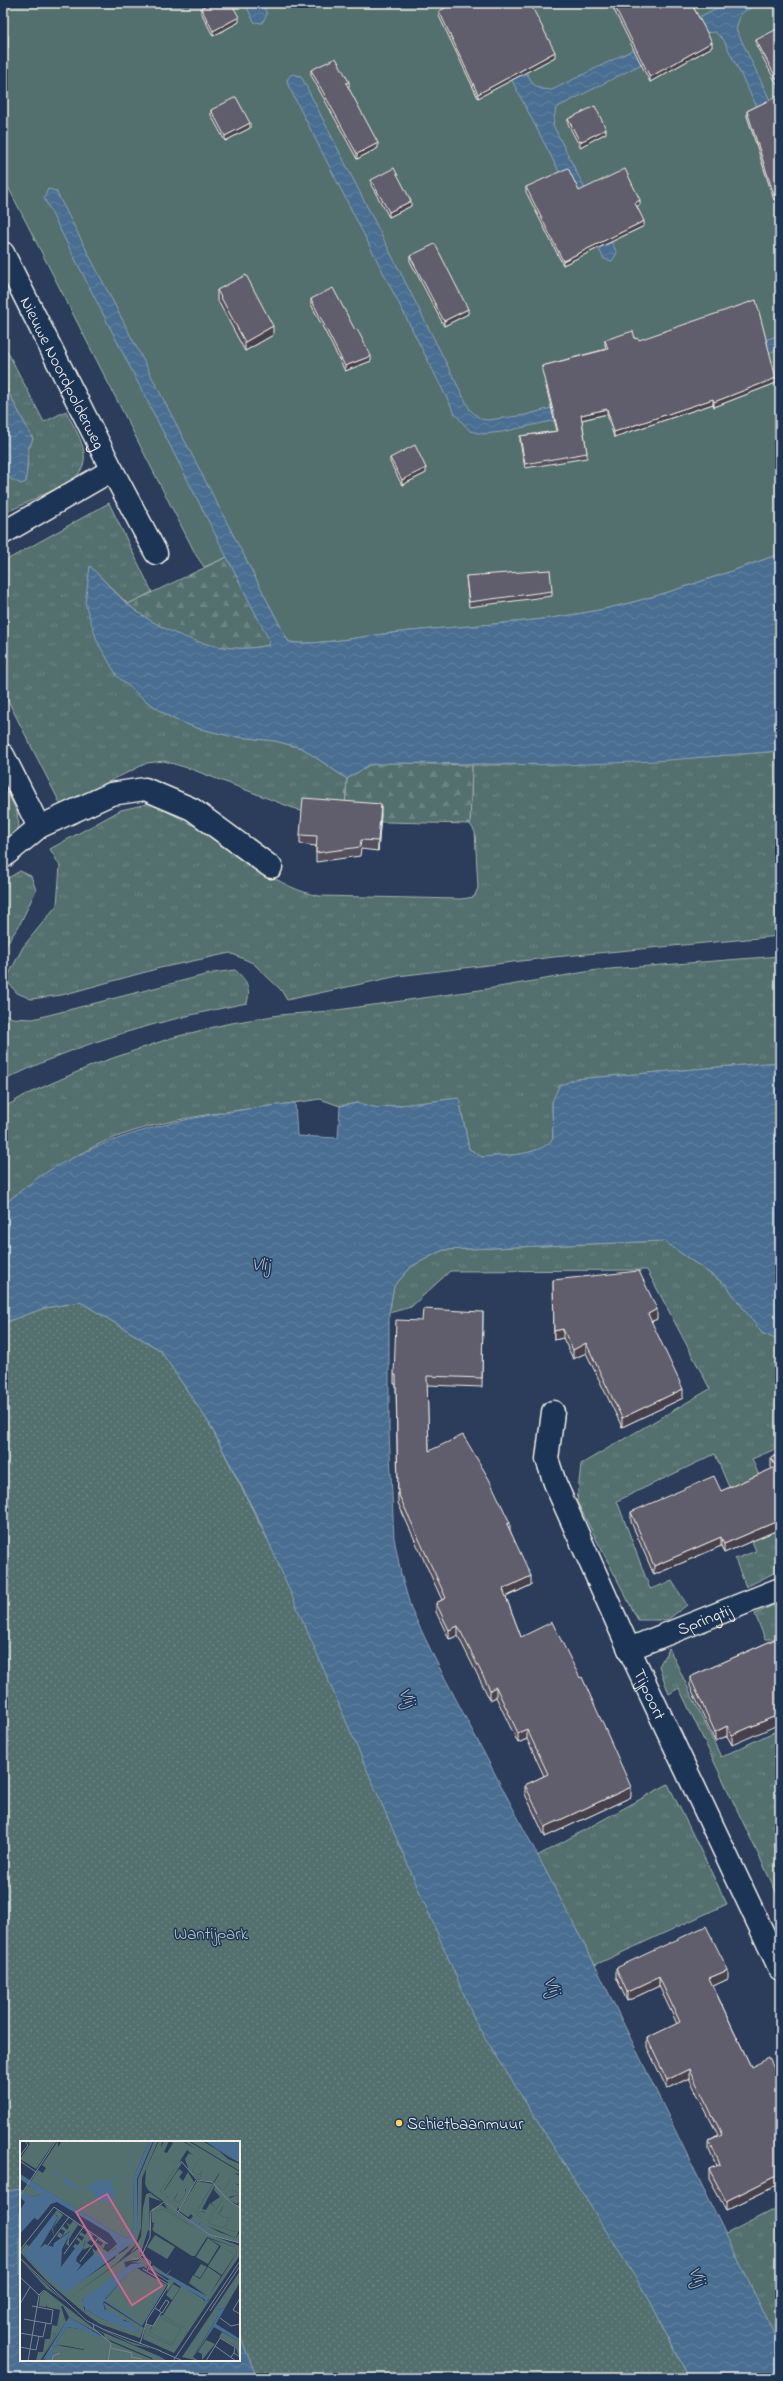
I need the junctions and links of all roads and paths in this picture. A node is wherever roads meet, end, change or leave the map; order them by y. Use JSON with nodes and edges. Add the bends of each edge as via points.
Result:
{"nodes":[{"id":1,"x":3,"y":253,"type":"edge"},
{"id":2,"x":112,"y":470,"type":"junction"},
{"id":3,"x":3,"y":533,"type":"edge"},
{"id":4,"x":156,"y":553,"type":"dead end"},
{"id":5,"x":3,"y":755,"type":"edge"},
{"id":6,"x":38,"y":827,"type":"junction"},
{"id":7,"x":3,"y":857,"type":"edge"},
{"id":8,"x":271,"y":867,"type":"dead end"},
{"id":9,"x":553,"y":1412,"type":"dead end"},
{"id":10,"x":780,"y":1589,"type":"edge"},
{"id":11,"x":629,"y":1649,"type":"junction"},
{"id":12,"x":780,"y":1969,"type":"edge"}],
"edges":[{"from":1,"to":2,"type":"street","name":"Nieuwe Noordpolderweg"},
{"from":2,"to":3,"type":"street"},
{"from":2,"to":4,"type":"street","name":"Nieuwe Noordpolderweg"},
{"from":5,"to":6,"type":"street"},
{"from":6,"to":7,"type":"street"},
{"from":6,"to":8,"type":"street","via":[[111,794],[145,789],[192,809]]},
{"from":9,"to":11,"type":"street","name":"Tijpoort","via":[[547,1459],[555,1483]]},
{"from":10,"to":11,"type":"street","name":"Springtij"},
{"from":11,"to":12,"type":"street","name":"Tijpoort"}]}
